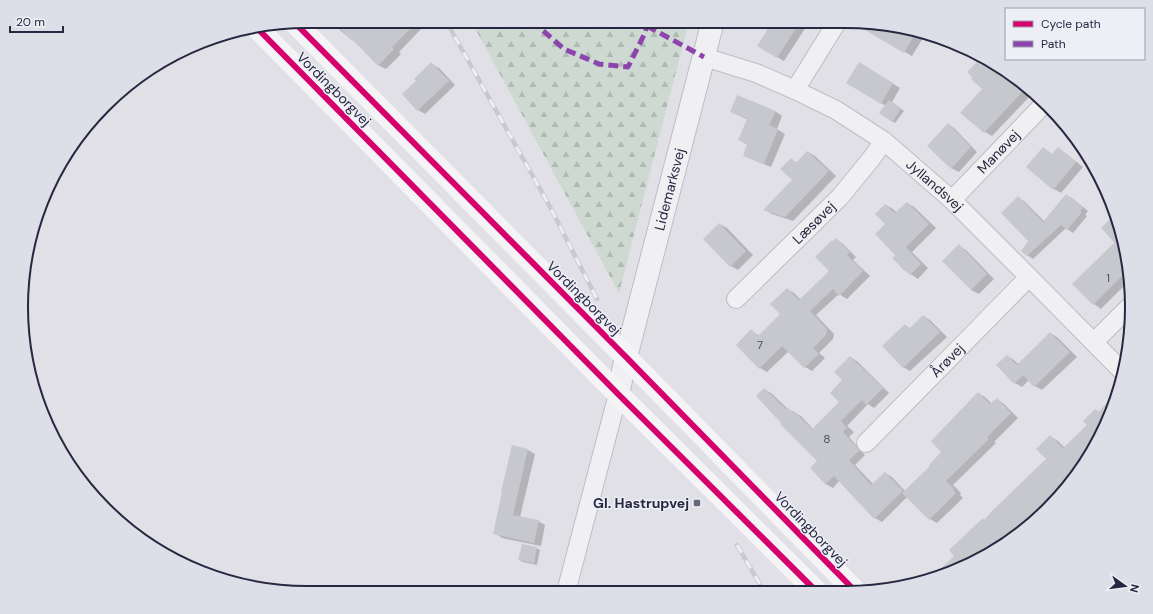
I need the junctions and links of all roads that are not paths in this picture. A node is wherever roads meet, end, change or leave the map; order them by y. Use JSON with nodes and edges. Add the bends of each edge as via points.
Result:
{"nodes":[{"id":1,"x":299,"y":28,"type":"edge"},
{"id":2,"x":711,"y":28,"type":"edge"},
{"id":3,"x":833,"y":28,"type":"edge"},
{"id":4,"x":261,"y":32,"type":"edge"},
{"id":5,"x":704,"y":57,"type":"junction"},
{"id":6,"x":795,"y":90,"type":"junction"},
{"id":7,"x":1041,"y":108,"type":"edge"},
{"id":8,"x":884,"y":141,"type":"junction"},
{"id":9,"x":952,"y":200,"type":"junction"},
{"id":10,"x":1029,"y":277,"type":"junction"},
{"id":11,"x":736,"y":298,"type":"dead end"},
{"id":12,"x":1125,"y":312,"type":"edge"},
{"id":13,"x":1094,"y":342,"type":"junction"},
{"id":14,"x":626,"y":357,"type":"junction"},
{"id":15,"x":1118,"y":367,"type":"edge"},
{"id":16,"x":618,"y":394,"type":"junction"},
{"id":17,"x":866,"y":443,"type":"dead end"},
{"id":18,"x":568,"y":586,"type":"edge"},
{"id":19,"x":811,"y":586,"type":"edge"},
{"id":20,"x":850,"y":586,"type":"edge"}],
"edges":[{"from":1,"to":14,"type":"main road","name":"Vordingborgvej"},
{"from":2,"to":5,"type":"street","name":"Lidemarksvej"},
{"from":3,"to":6,"type":"street"},
{"from":4,"to":16,"type":"main road","name":"Vordingborgvej"},
{"from":5,"to":6,"type":"street","name":"Jyllandsvej","via":[[756,72]]},
{"from":5,"to":14,"type":"street","name":"Lidemarksvej"},
{"from":6,"to":8,"type":"street","name":"Jyllandsvej","via":[[836,110]]},
{"from":7,"to":9,"type":"street","name":"Manøvej"},
{"from":8,"to":9,"type":"street","name":"Jyllandsvej"},
{"from":8,"to":11,"type":"street","name":"Læsøvej","via":[[840,197]]},
{"from":9,"to":10,"type":"street","name":"Jyllandsvej"},
{"from":10,"to":13,"type":"street","name":"Jyllandsvej"},
{"from":10,"to":17,"type":"street","name":"Årøvej"},
{"from":12,"to":13,"type":"street"},
{"from":13,"to":15,"type":"street","name":"Jyllandsvej"},
{"from":14,"to":16,"type":"street","name":"Lidemarksvej"},
{"from":14,"to":20,"type":"main road","name":"Vordingborgvej"},
{"from":16,"to":18,"type":"street"},
{"from":16,"to":19,"type":"main road","name":"Vordingborgvej"}]}
